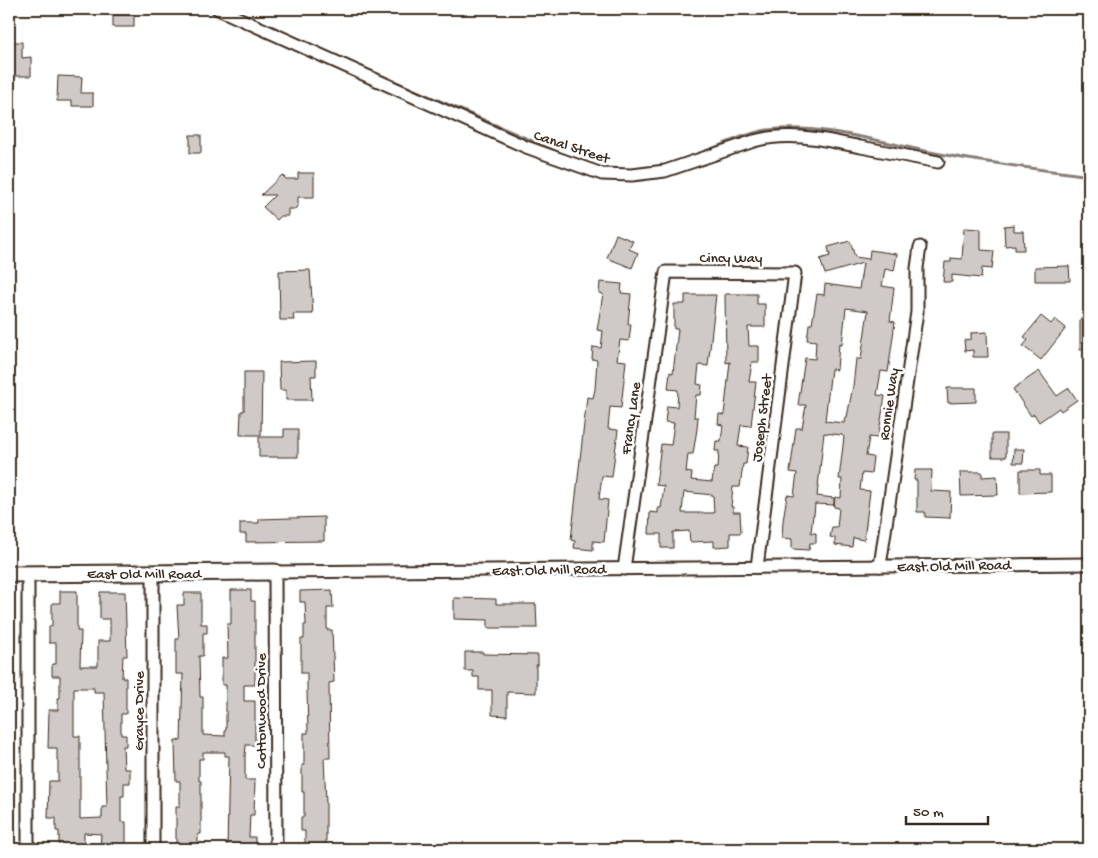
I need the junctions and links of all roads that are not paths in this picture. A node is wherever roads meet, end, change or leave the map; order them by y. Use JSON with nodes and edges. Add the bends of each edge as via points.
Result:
{"nodes":[{"id":1,"x":218,"y":9,"type":"edge"},
{"id":2,"x":938,"y":162,"type":"dead end"},
{"id":3,"x":920,"y":247,"type":"dead end"},
{"id":4,"x":666,"y":272,"type":"joint"},
{"id":5,"x":795,"y":273,"type":"joint"},
{"id":6,"x":1089,"y":564,"type":"edge"},
{"id":7,"x":880,"y":566,"type":"junction"},
{"id":8,"x":757,"y":567,"type":"junction"},
{"id":9,"x":624,"y":569,"type":"junction"},
{"id":10,"x":275,"y":572,"type":"junction"},
{"id":11,"x":153,"y":573,"type":"junction"},
{"id":12,"x":9,"y":574,"type":"edge"},
{"id":13,"x":28,"y":574,"type":"junction"},
{"id":14,"x":28,"y":849,"type":"edge"},
{"id":15,"x":153,"y":849,"type":"edge"},
{"id":16,"x":276,"y":849,"type":"edge"}],
"edges":[{"from":1,"to":2,"type":"street","name":"Canal Street","via":[[526,147],[602,174],[632,176],[665,171],[754,141],[791,135]]},
{"from":3,"to":7,"type":"street","name":"Ronnie Way","via":[[917,312]]},
{"from":4,"to":5,"type":"street","name":"Cincy Way"},
{"from":4,"to":9,"type":"street","name":"Francy Lane"},
{"from":5,"to":8,"type":"street","name":"Joseph Street"},
{"from":6,"to":7,"type":"street","name":"East Old Mill Road"},
{"from":7,"to":8,"type":"street","name":"East Old Mill Road"},
{"from":8,"to":9,"type":"street","name":"East Old Mill Road"},
{"from":9,"to":10,"type":"street","name":"East Old Mill Road"},
{"from":10,"to":11,"type":"street","name":"East Old Mill Road"},
{"from":10,"to":16,"type":"street","name":"Cottonwood Drive"},
{"from":11,"to":13,"type":"street","name":"East Old Mill Road"},
{"from":11,"to":15,"type":"street","name":"Grayce Drive"},
{"from":12,"to":13,"type":"street","name":"East Old Mill Road"},
{"from":13,"to":14,"type":"street"}]}
